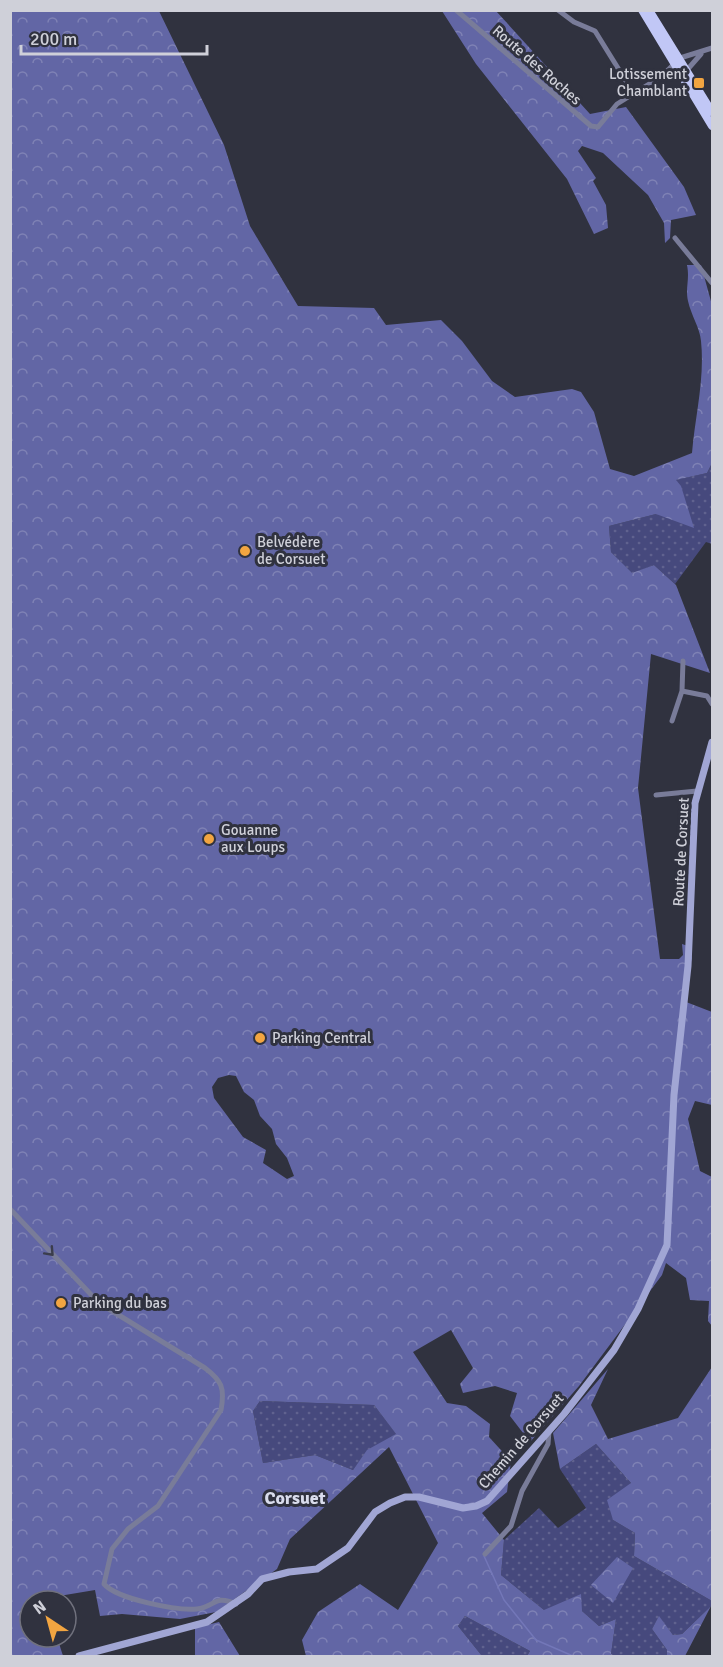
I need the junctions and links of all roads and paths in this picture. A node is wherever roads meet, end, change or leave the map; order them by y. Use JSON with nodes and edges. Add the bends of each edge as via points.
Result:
{"nodes":[{"id":1,"x":456,"y":10,"type":"edge"},
{"id":2,"x":558,"y":10,"type":"edge"},
{"id":3,"x":642,"y":10,"type":"edge"},
{"id":4,"x":649,"y":10,"type":"edge"},
{"id":5,"x":712,"y":48,"type":"edge"},
{"id":6,"x":702,"y":53,"type":"junction"},
{"id":7,"x":680,"y":65,"type":"junction"},
{"id":8,"x":634,"y":94,"type":"junction"},
{"id":9,"x":712,"y":112,"type":"edge"},
{"id":10,"x":712,"y":126,"type":"edge"},
{"id":11,"x":675,"y":238,"type":"dead end"},
{"id":12,"x":712,"y":283,"type":"edge"},
{"id":13,"x":683,"y":661,"type":"dead end"},
{"id":14,"x":682,"y":691,"type":"junction"},
{"id":15,"x":712,"y":704,"type":"edge"},
{"id":16,"x":672,"y":721,"type":"dead end"},
{"id":17,"x":712,"y":742,"type":"edge"},
{"id":18,"x":697,"y":791,"type":"junction"},
{"id":19,"x":656,"y":795,"type":"dead end"},
{"id":20,"x":688,"y":966,"type":"joint"},
{"id":21,"x":10,"y":1209,"type":"edge"},
{"id":22,"x":549,"y":1431,"type":"junction"},
{"id":23,"x":485,"y":1554,"type":"dead end"},
{"id":24,"x":236,"y":1604,"type":"junction"},
{"id":25,"x":79,"y":1656,"type":"edge"}],
"edges":[{"from":1,"to":8,"type":"street","name":"Route des Roches","via":[[581,120],[598,127],[617,104]]},
{"from":2,"to":8,"type":"street","via":[[595,31]]},
{"from":3,"to":7,"type":"main road"},
{"from":4,"to":7,"type":"main road"},
{"from":5,"to":6,"type":"street"},
{"from":6,"to":7,"type":"street"},
{"from":6,"to":7,"type":"street"},
{"from":7,"to":8,"type":"street"},
{"from":7,"to":9,"type":"main road"},
{"from":7,"to":10,"type":"main road"},
{"from":11,"to":12,"type":"street"},
{"from":13,"to":14,"type":"street"},
{"from":14,"to":15,"type":"street","via":[[707,696]]},
{"from":14,"to":16,"type":"street"},
{"from":17,"to":18,"type":"street","name":"Route de Corsuet"},
{"from":18,"to":19,"type":"street"},
{"from":18,"to":20,"type":"street","name":"Route de Corsuet"},
{"from":20,"to":22,"type":"street","name":"Chemin de Corsuet","via":[[674,1095],[667,1245],[614,1350]]},
{"from":21,"to":24,"type":"street","one_way":true,"via":[[99,1303],[205,1368],[219,1378],[225,1391],[221,1410],[159,1506],[128,1529],[112,1549],[104,1584],[111,1590],[164,1606],[200,1609],[225,1599]]},
{"from":22,"to":23,"type":"street","via":[[548,1444],[522,1491],[511,1526]]},
{"from":22,"to":24,"type":"street","name":"Chemin de Corsuet","via":[[486,1501],[463,1508],[419,1497],[390,1503],[375,1512],[348,1548],[329,1563],[306,1572],[262,1579]]},
{"from":24,"to":25,"type":"street","name":"Chemin de Corsuet","via":[[207,1622]]}]}
